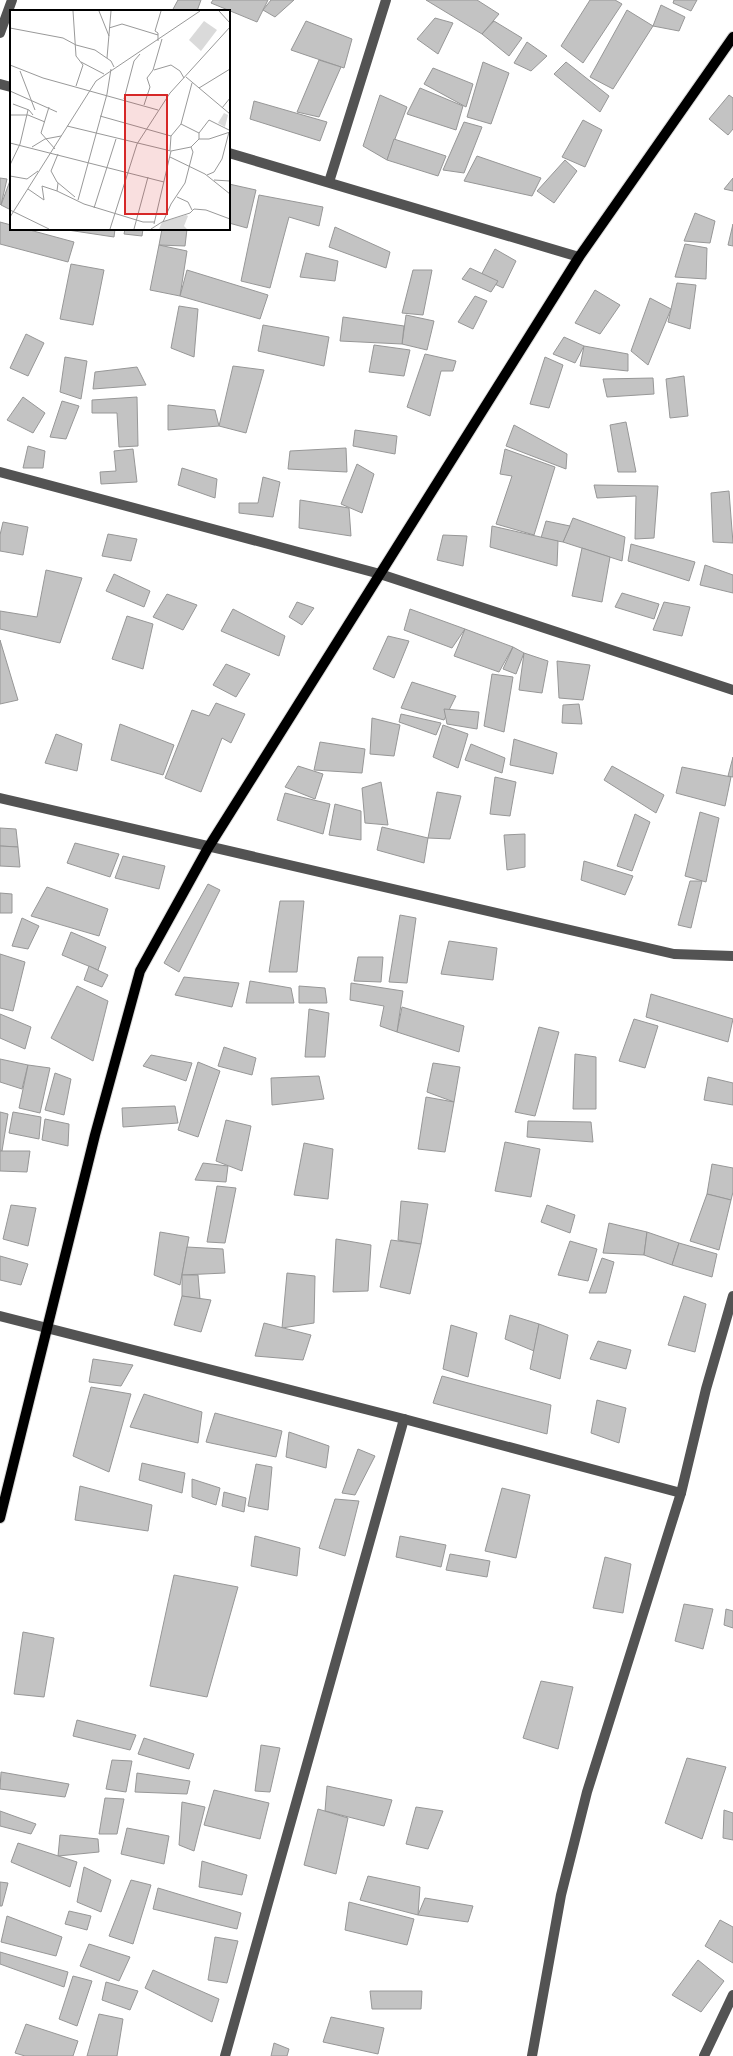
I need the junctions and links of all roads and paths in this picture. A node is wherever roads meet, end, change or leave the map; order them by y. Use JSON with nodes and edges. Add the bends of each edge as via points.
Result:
{"nodes":[{"id":1,"x":12,"y":0,"type":"edge"},
{"id":2,"x":386,"y":0,"type":"edge"},
{"id":3,"x":0,"y":33,"type":"edge"},
{"id":4,"x":733,"y":37,"type":"edge"},
{"id":5,"x":0,"y":84,"type":"edge"},
{"id":6,"x":10,"y":87,"type":"edge"},
{"id":7,"x":230,"y":153,"type":"edge"},
{"id":8,"x":328,"y":182,"type":"junction"},
{"id":9,"x":579,"y":257,"type":"junction"},
{"id":10,"x":0,"y":472,"type":"edge"},
{"id":11,"x":380,"y":574,"type":"junction"},
{"id":12,"x":733,"y":690,"type":"edge"},
{"id":13,"x":0,"y":798,"type":"edge"},
{"id":14,"x":208,"y":848,"type":"junction"},
{"id":15,"x":733,"y":956,"type":"edge"},
{"id":16,"x":733,"y":1296,"type":"edge"},
{"id":17,"x":0,"y":1316,"type":"edge"},
{"id":18,"x":46,"y":1327,"type":"junction"},
{"id":19,"x":404,"y":1419,"type":"junction"},
{"id":20,"x":681,"y":1493,"type":"junction"},
{"id":21,"x":0,"y":1518,"type":"edge"},
{"id":22,"x":733,"y":1995,"type":"edge"},
{"id":23,"x":225,"y":2056,"type":"edge"},
{"id":24,"x":532,"y":2056,"type":"edge"},
{"id":25,"x":704,"y":2056,"type":"edge"}],
"edges":[{"from":1,"to":3,"type":"street"},
{"from":2,"to":8,"type":"street"},
{"from":4,"to":9,"type":"main road"},
{"from":5,"to":6,"type":"street"},
{"from":7,"to":8,"type":"street"},
{"from":8,"to":9,"type":"street"},
{"from":9,"to":11,"type":"main road"},
{"from":10,"to":11,"type":"street"},
{"from":11,"to":12,"type":"street"},
{"from":11,"to":14,"type":"main road"},
{"from":13,"to":14,"type":"street"},
{"from":14,"to":15,"type":"street","via":[[674,954]]},
{"from":14,"to":18,"type":"main road","via":[[140,971]]},
{"from":16,"to":20,"type":"street","via":[[706,1389]]},
{"from":17,"to":18,"type":"street"},
{"from":18,"to":19,"type":"street"},
{"from":18,"to":21,"type":"main road"},
{"from":19,"to":20,"type":"street"},
{"from":19,"to":23,"type":"street"},
{"from":20,"to":24,"type":"street","via":[[587,1792],[561,1896]]},
{"from":22,"to":25,"type":"street"}]}
